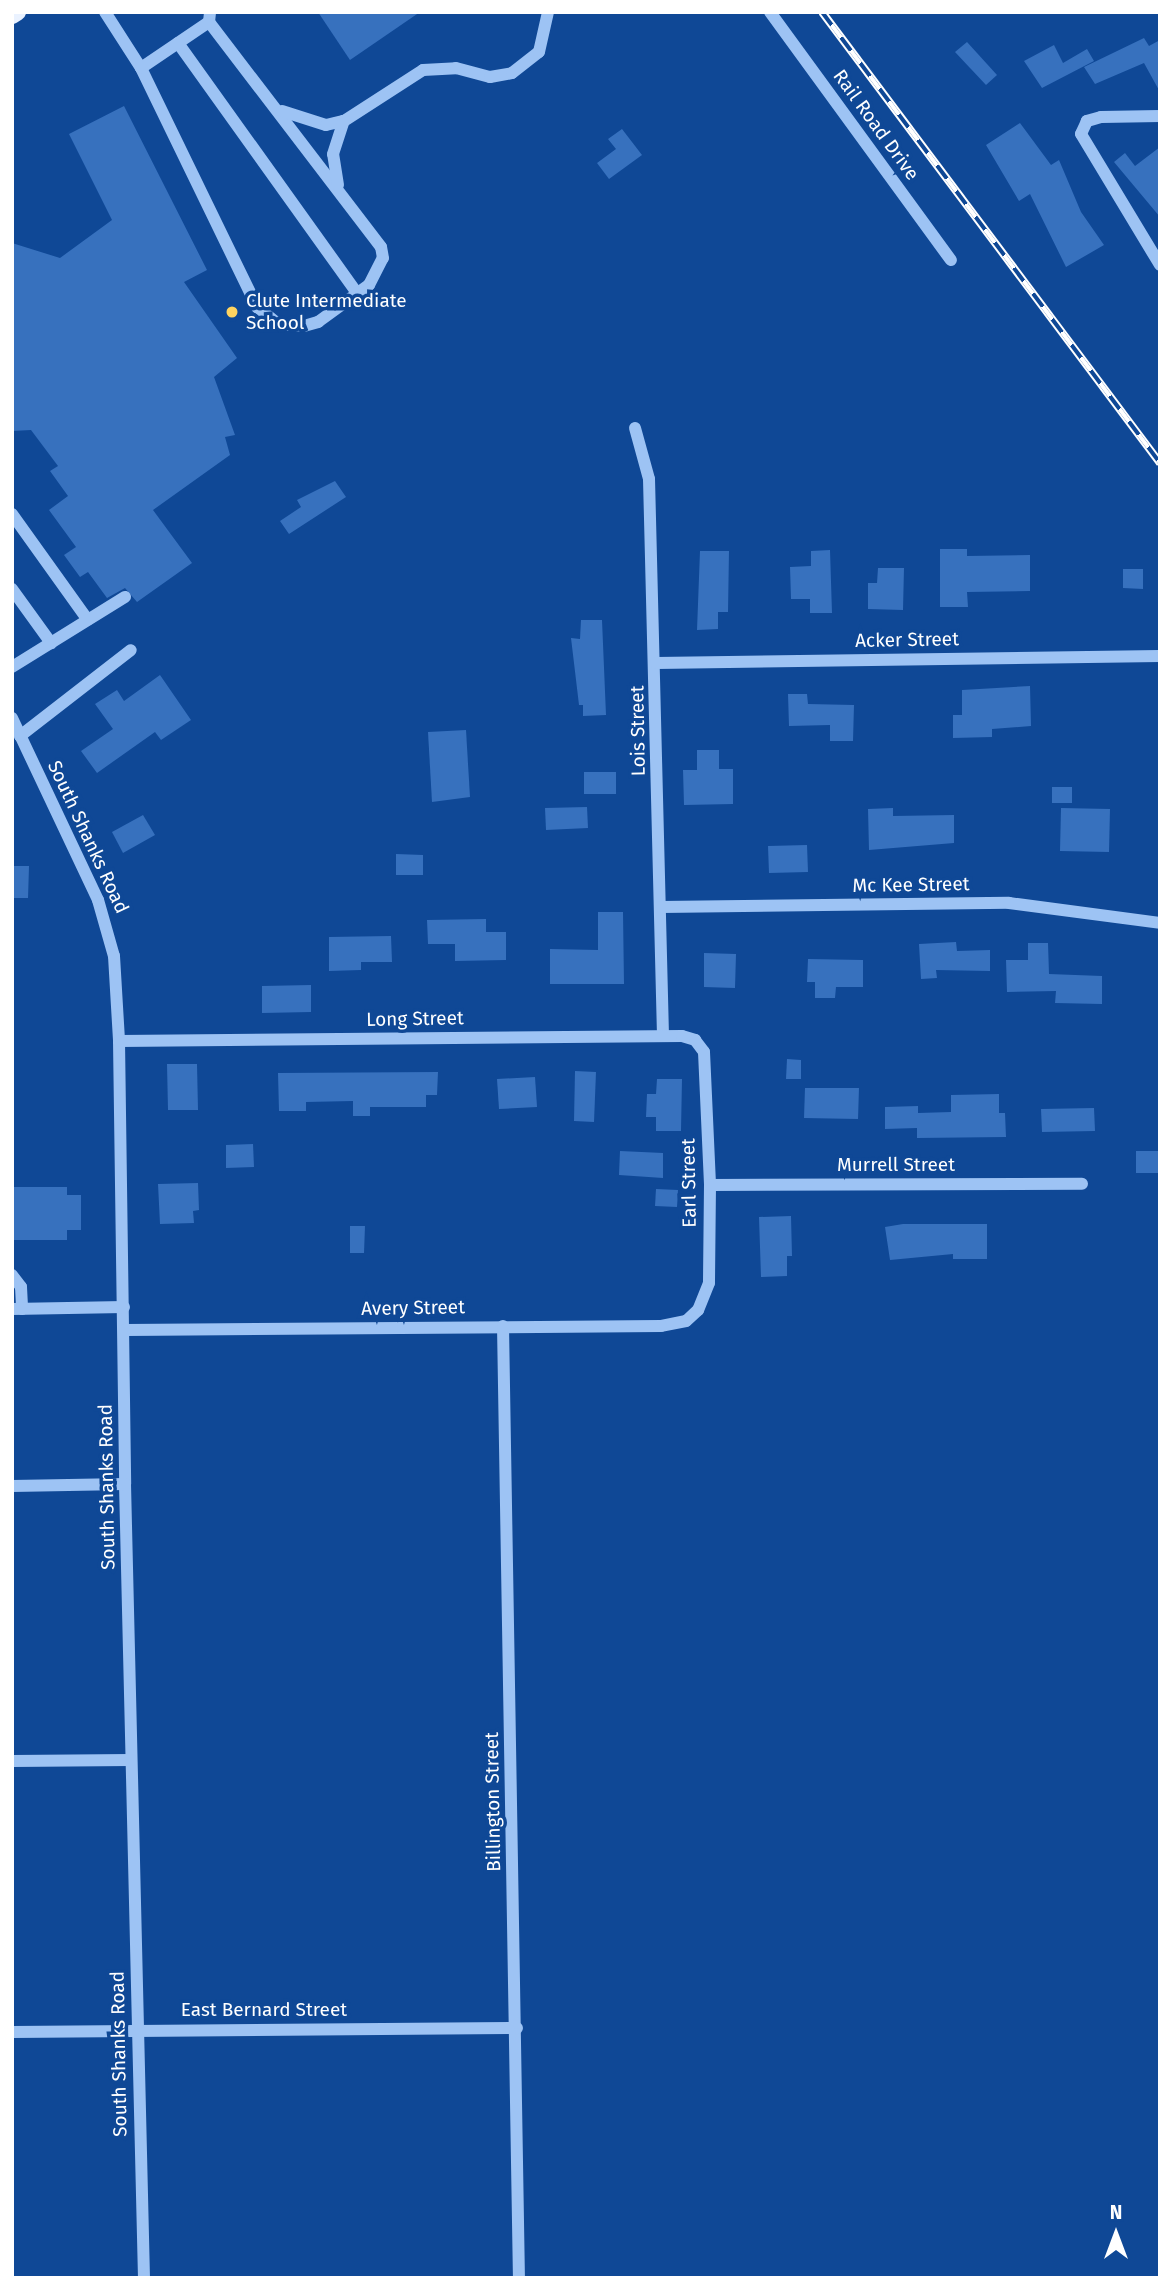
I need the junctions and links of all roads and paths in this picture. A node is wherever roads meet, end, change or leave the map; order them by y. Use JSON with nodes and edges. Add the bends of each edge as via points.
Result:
{"nodes":[{"id":1,"x":16,"y":12,"type":"edge"},
{"id":2,"x":105,"y":12,"type":"edge"},
{"id":3,"x":548,"y":12,"type":"edge"},
{"id":4,"x":770,"y":12,"type":"edge"},
{"id":5,"x":12,"y":15,"type":"edge"},
{"id":6,"x":209,"y":17,"type":"edge"},
{"id":7,"x":178,"y":43,"type":"junction"},
{"id":8,"x":141,"y":68,"type":"junction"},
{"id":9,"x":275,"y":107,"type":"junction"},
{"id":10,"x":1160,"y":116,"type":"edge"},
{"id":11,"x":344,"y":121,"type":"junction"},
{"id":12,"x":340,"y":190,"type":"junction"},
{"id":13,"x":951,"y":260,"type":"dead end"},
{"id":14,"x":1160,"y":265,"type":"edge"},
{"id":15,"x":357,"y":293,"type":"junction"},
{"id":16,"x":635,"y":428,"type":"dead end"},
{"id":17,"x":12,"y":514,"type":"edge"},
{"id":18,"x":12,"y":589,"type":"edge"},
{"id":19,"x":125,"y":597,"type":"dead end"},
{"id":20,"x":88,"y":620,"type":"junction"},
{"id":21,"x":51,"y":643,"type":"junction"},
{"id":22,"x":131,"y":650,"type":"dead end"},
{"id":23,"x":1160,"y":656,"type":"edge"},
{"id":24,"x":656,"y":663,"type":"junction"},
{"id":25,"x":12,"y":667,"type":"edge"},
{"id":26,"x":12,"y":718,"type":"edge"},
{"id":27,"x":20,"y":736,"type":"junction"},
{"id":28,"x":661,"y":907,"type":"junction"},
{"id":29,"x":1160,"y":923,"type":"edge"},
{"id":30,"x":663,"y":1035,"type":"junction"},
{"id":31,"x":120,"y":1041,"type":"junction"},
{"id":32,"x":704,"y":1052,"type":"joint"},
{"id":33,"x":1082,"y":1184,"type":"dead end"},
{"id":34,"x":710,"y":1185,"type":"junction"},
{"id":35,"x":12,"y":1275,"type":"edge"},
{"id":36,"x":124,"y":1307,"type":"junction"},
{"id":37,"x":17,"y":1309,"type":"edge"},
{"id":38,"x":698,"y":1310,"type":"joint"},
{"id":39,"x":503,"y":1326,"type":"junction"},
{"id":40,"x":125,"y":1330,"type":"junction"},
{"id":41,"x":125,"y":1484,"type":"junction"},
{"id":42,"x":12,"y":1486,"type":"edge"},
{"id":43,"x":12,"y":1760,"type":"edge"},
{"id":44,"x":131,"y":1760,"type":"junction"},
{"id":45,"x":517,"y":2028,"type":"junction"},
{"id":46,"x":138,"y":2029,"type":"junction"},
{"id":47,"x":12,"y":2032,"type":"edge"},
{"id":48,"x":144,"y":2278,"type":"edge"},
{"id":49,"x":519,"y":2278,"type":"edge"}],
"edges":[{"from":1,"to":5,"type":"main road"},
{"from":2,"to":8,"type":"street"},
{"from":3,"to":11,"type":"street","via":[[544,41],[522,68],[490,77],[456,68],[423,70]]},
{"from":4,"to":13,"type":"street","name":"Rail Road Drive"},
{"from":6,"to":7,"type":"street"},
{"from":6,"to":9,"type":"street"},
{"from":7,"to":8,"type":"street"},
{"from":7,"to":15,"type":"street"},
{"from":8,"to":15,"type":"street","via":[[257,307],[267,318],[304,326],[318,322]]},
{"from":9,"to":11,"type":"street","via":[[312,124]]},
{"from":9,"to":12,"type":"street"},
{"from":10,"to":14,"type":"street","via":[[1101,117],[1087,121],[1081,134]]},
{"from":11,"to":12,"type":"street","via":[[333,154]]},
{"from":12,"to":15,"type":"street","via":[[381,247],[383,258],[375,276]]},
{"from":16,"to":24,"type":"street","name":"Lois Street","via":[[649,480]]},
{"from":17,"to":20,"type":"street"},
{"from":18,"to":21,"type":"street"},
{"from":19,"to":20,"type":"street"},
{"from":20,"to":21,"type":"street"},
{"from":21,"to":25,"type":"street"},
{"from":22,"to":27,"type":"street"},
{"from":23,"to":24,"type":"street","name":"Acker Street"},
{"from":24,"to":28,"type":"street","name":"Lois Street"},
{"from":26,"to":27,"type":"street","name":"South Shanks Road"},
{"from":27,"to":31,"type":"street","name":"South Shanks Road","via":[[110,930]]},
{"from":28,"to":29,"type":"street","name":"Mc Kee Street","via":[[1009,903]]},
{"from":28,"to":30,"type":"street","name":"Lois Street"},
{"from":30,"to":31,"type":"street","name":"Long Street"},
{"from":30,"to":32,"type":"street","name":"Long Street","via":[[695,1040]]},
{"from":31,"to":36,"type":"street","name":"South Shanks Road"},
{"from":32,"to":34,"type":"street","name":"Earl Street"},
{"from":33,"to":34,"type":"street","name":"Murrell Street"},
{"from":34,"to":38,"type":"street","name":"Earl Street","via":[[709,1283]]},
{"from":35,"to":37,"type":"street","via":[[21,1287]]},
{"from":36,"to":37,"type":"street"},
{"from":36,"to":40,"type":"street","name":"South Shanks Road"},
{"from":38,"to":39,"type":"street","name":"Avery Street","via":[[686,1321],[661,1326]]},
{"from":39,"to":40,"type":"street","name":"Avery Street"},
{"from":39,"to":45,"type":"street","name":"Billington Street"},
{"from":40,"to":41,"type":"street","name":"South Shanks Road"},
{"from":41,"to":42,"type":"street"},
{"from":41,"to":44,"type":"street","name":"South Shanks Road"},
{"from":43,"to":44,"type":"street"},
{"from":44,"to":46,"type":"street","name":"South Shanks Road"},
{"from":45,"to":46,"type":"street","name":"East Bernard Street"},
{"from":45,"to":49,"type":"street","name":"Billington Street"},
{"from":46,"to":47,"type":"street","name":"East Bernard Street"},
{"from":46,"to":48,"type":"street","name":"South Shanks Road"}]}
